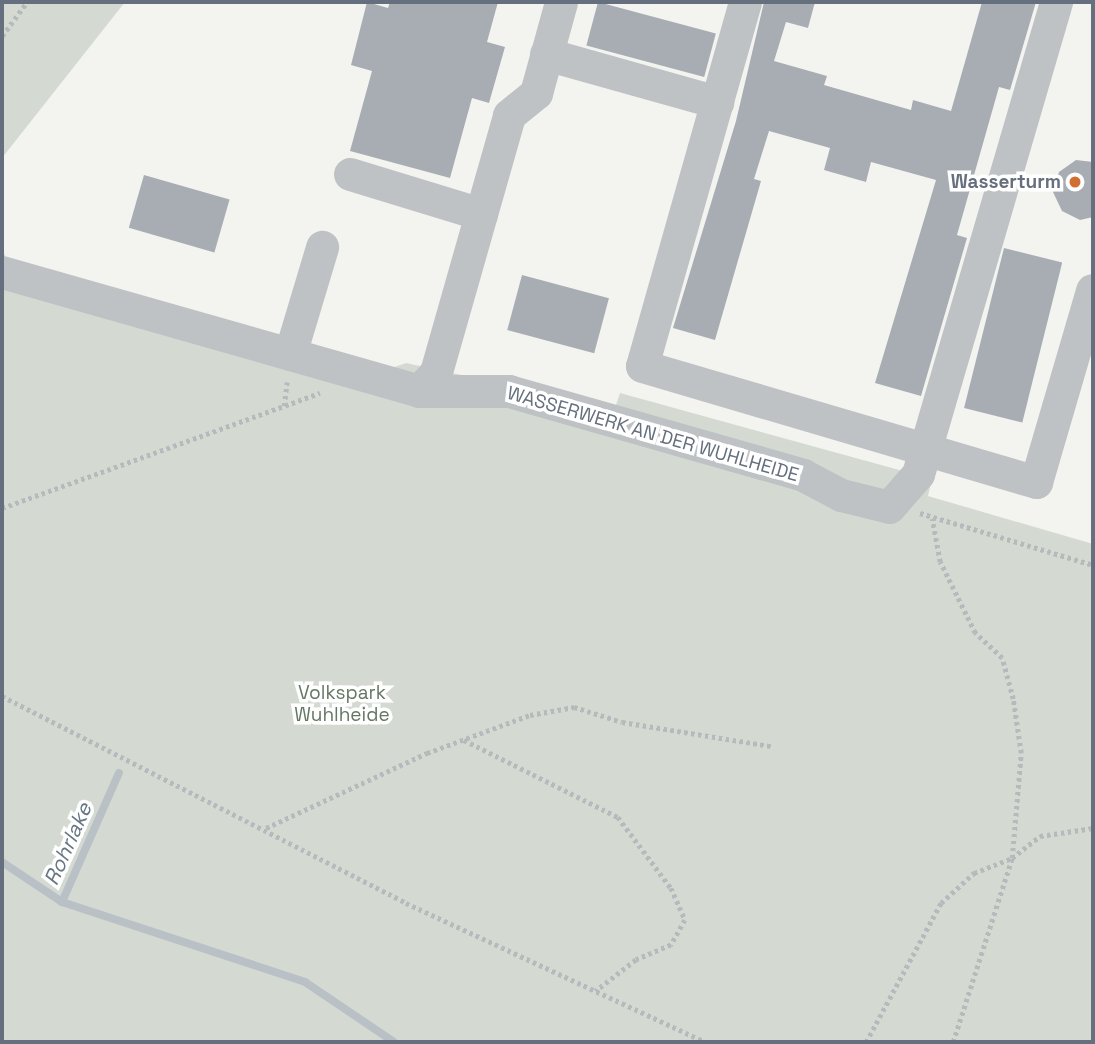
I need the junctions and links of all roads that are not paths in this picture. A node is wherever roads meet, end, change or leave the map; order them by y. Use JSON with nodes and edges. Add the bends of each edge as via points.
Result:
{"nodes":[{"id":1,"x":561,"y":2,"type":"edge"},
{"id":2,"x":745,"y":2,"type":"edge"},
{"id":3,"x":1056,"y":2,"type":"edge"},
{"id":4,"x":547,"y":54,"type":"junction"},
{"id":5,"x":717,"y":102,"type":"junction"},
{"id":6,"x":350,"y":174,"type":"dead end"},
{"id":7,"x":481,"y":214,"type":"junction"},
{"id":8,"x":322,"y":247,"type":"dead end"},
{"id":9,"x":2,"y":272,"type":"edge"},
{"id":10,"x":1092,"y":290,"type":"edge"},
{"id":11,"x":290,"y":354,"type":"junction"},
{"id":12,"x":419,"y":391,"type":"junction"},
{"id":13,"x":925,"y":447,"type":"junction"}],
"edges":[{"from":1,"to":4,"type":"lane"},
{"from":2,"to":5,"type":"lane"},
{"from":3,"to":13,"type":"lane"},
{"from":4,"to":5,"type":"lane"},
{"from":4,"to":7,"type":"lane","via":[[536,93],[509,115]]},
{"from":5,"to":13,"type":"lane","via":[[642,366]]},
{"from":6,"to":7,"type":"lane"},
{"from":7,"to":12,"type":"lane","via":[[436,372]]},
{"from":8,"to":11,"type":"lane"},
{"from":9,"to":11,"type":"lane","name":"WASSERWERK AN DER WUHLHEIDE"},
{"from":10,"to":13,"type":"lane","via":[[1036,482]]},
{"from":11,"to":12,"type":"lane","name":"WASSERWERK AN DER WUHLHEIDE"},
{"from":12,"to":13,"type":"lane","name":"WASSERWERK AN DER WUHLHEIDE","via":[[509,391],[803,475],[841,495],[881,506],[898,503],[918,474]]}]}
